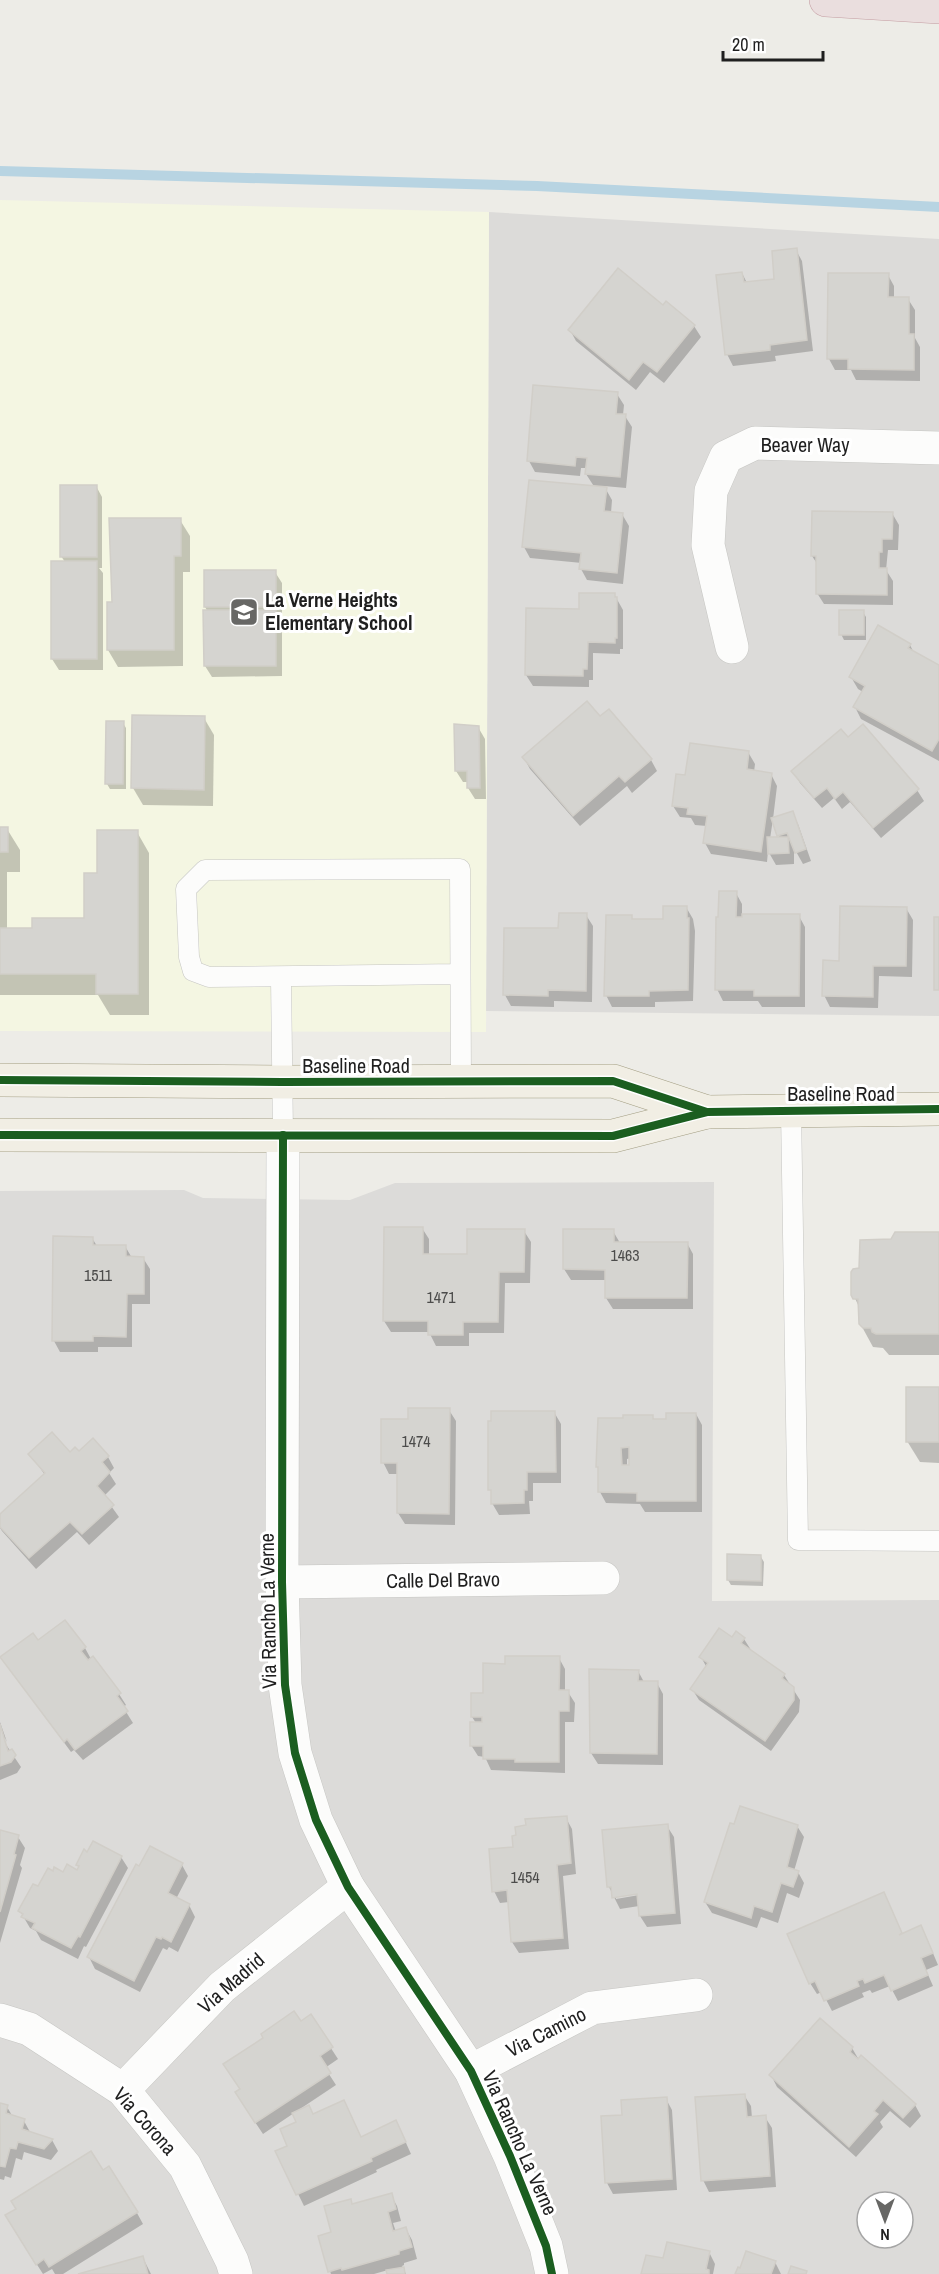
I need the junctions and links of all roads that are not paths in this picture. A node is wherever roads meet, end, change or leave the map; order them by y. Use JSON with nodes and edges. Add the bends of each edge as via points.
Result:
{"nodes":[{"id":1,"x":826,"y":0,"type":"edge"},
{"id":2,"x":939,"y":7,"type":"edge"},
{"id":3,"x":939,"y":448,"type":"edge"},
{"id":4,"x":732,"y":647,"type":"dead end"},
{"id":5,"x":460,"y":974,"type":"junction"},
{"id":6,"x":280,"y":978,"type":"junction"},
{"id":7,"x":0,"y":1080,"type":"edge"},
{"id":8,"x":282,"y":1082,"type":"junction"},
{"id":9,"x":461,"y":1082,"type":"junction"},
{"id":10,"x":939,"y":1109,"type":"edge"},
{"id":11,"x":791,"y":1110,"type":"junction"},
{"id":12,"x":707,"y":1112,"type":"junction"},
{"id":13,"x":0,"y":1135,"type":"edge"},
{"id":14,"x":283,"y":1136,"type":"junction"},
{"id":15,"x":939,"y":1541,"type":"edge"},
{"id":16,"x":603,"y":1578,"type":"dead end"},
{"id":17,"x":282,"y":1582,"type":"junction"},
{"id":18,"x":348,"y":1887,"type":"junction"},
{"id":19,"x":696,"y":1995,"type":"dead end"},
{"id":20,"x":0,"y":2020,"type":"edge"},
{"id":21,"x":471,"y":2071,"type":"junction"},
{"id":22,"x":123,"y":2090,"type":"junction"},
{"id":23,"x":236,"y":2274,"type":"edge"},
{"id":24,"x":552,"y":2274,"type":"edge"}],
"edges":[{"from":1,"to":2,"type":"highway"},
{"from":3,"to":4,"type":"street","name":"Beaver Way","via":[[755,443],[726,457],[711,491],[708,545]]},
{"from":5,"to":6,"type":"lane"},
{"from":5,"to":6,"type":"lane","via":[[460,869],[205,870],[186,889],[193,971],[208,977]]},
{"from":5,"to":9,"type":"lane"},
{"from":6,"to":8,"type":"lane"},
{"from":7,"to":8,"type":"main road","name":"Baseline Road"},
{"from":8,"to":9,"type":"main road","name":"Baseline Road"},
{"from":8,"to":14,"type":"lane"},
{"from":9,"to":12,"type":"main road","name":"Baseline Road","via":[[613,1081]]},
{"from":10,"to":11,"type":"main road","name":"Baseline Road"},
{"from":11,"to":12,"type":"main road","name":"Baseline Road"},
{"from":11,"to":15,"type":"lane","via":[[798,1540]]},
{"from":12,"to":14,"type":"main road","name":"Baseline Road","via":[[613,1136]]},
{"from":13,"to":14,"type":"main road","name":"Baseline Road"},
{"from":14,"to":17,"type":"street","name":"Via Rancho La Verne"},
{"from":16,"to":17,"type":"street","name":"Calle Del Bravo"},
{"from":17,"to":18,"type":"street","name":"Via Rancho La Verne","via":[[285,1685],[295,1753],[316,1820]]},
{"from":18,"to":21,"type":"street","name":"Via Rancho La Verne"},
{"from":18,"to":22,"type":"street","name":"Via Madrid","via":[[222,1987]]},
{"from":19,"to":21,"type":"street","name":"Via Camino","via":[[592,2008]]},
{"from":20,"to":22,"type":"street","name":"Via Corona","via":[[29,2029]]},
{"from":21,"to":24,"type":"street","name":"Via Rancho La Verne","via":[[546,2246]]},
{"from":22,"to":23,"type":"street","name":"Via Corona","via":[[185,2166]]}]}
